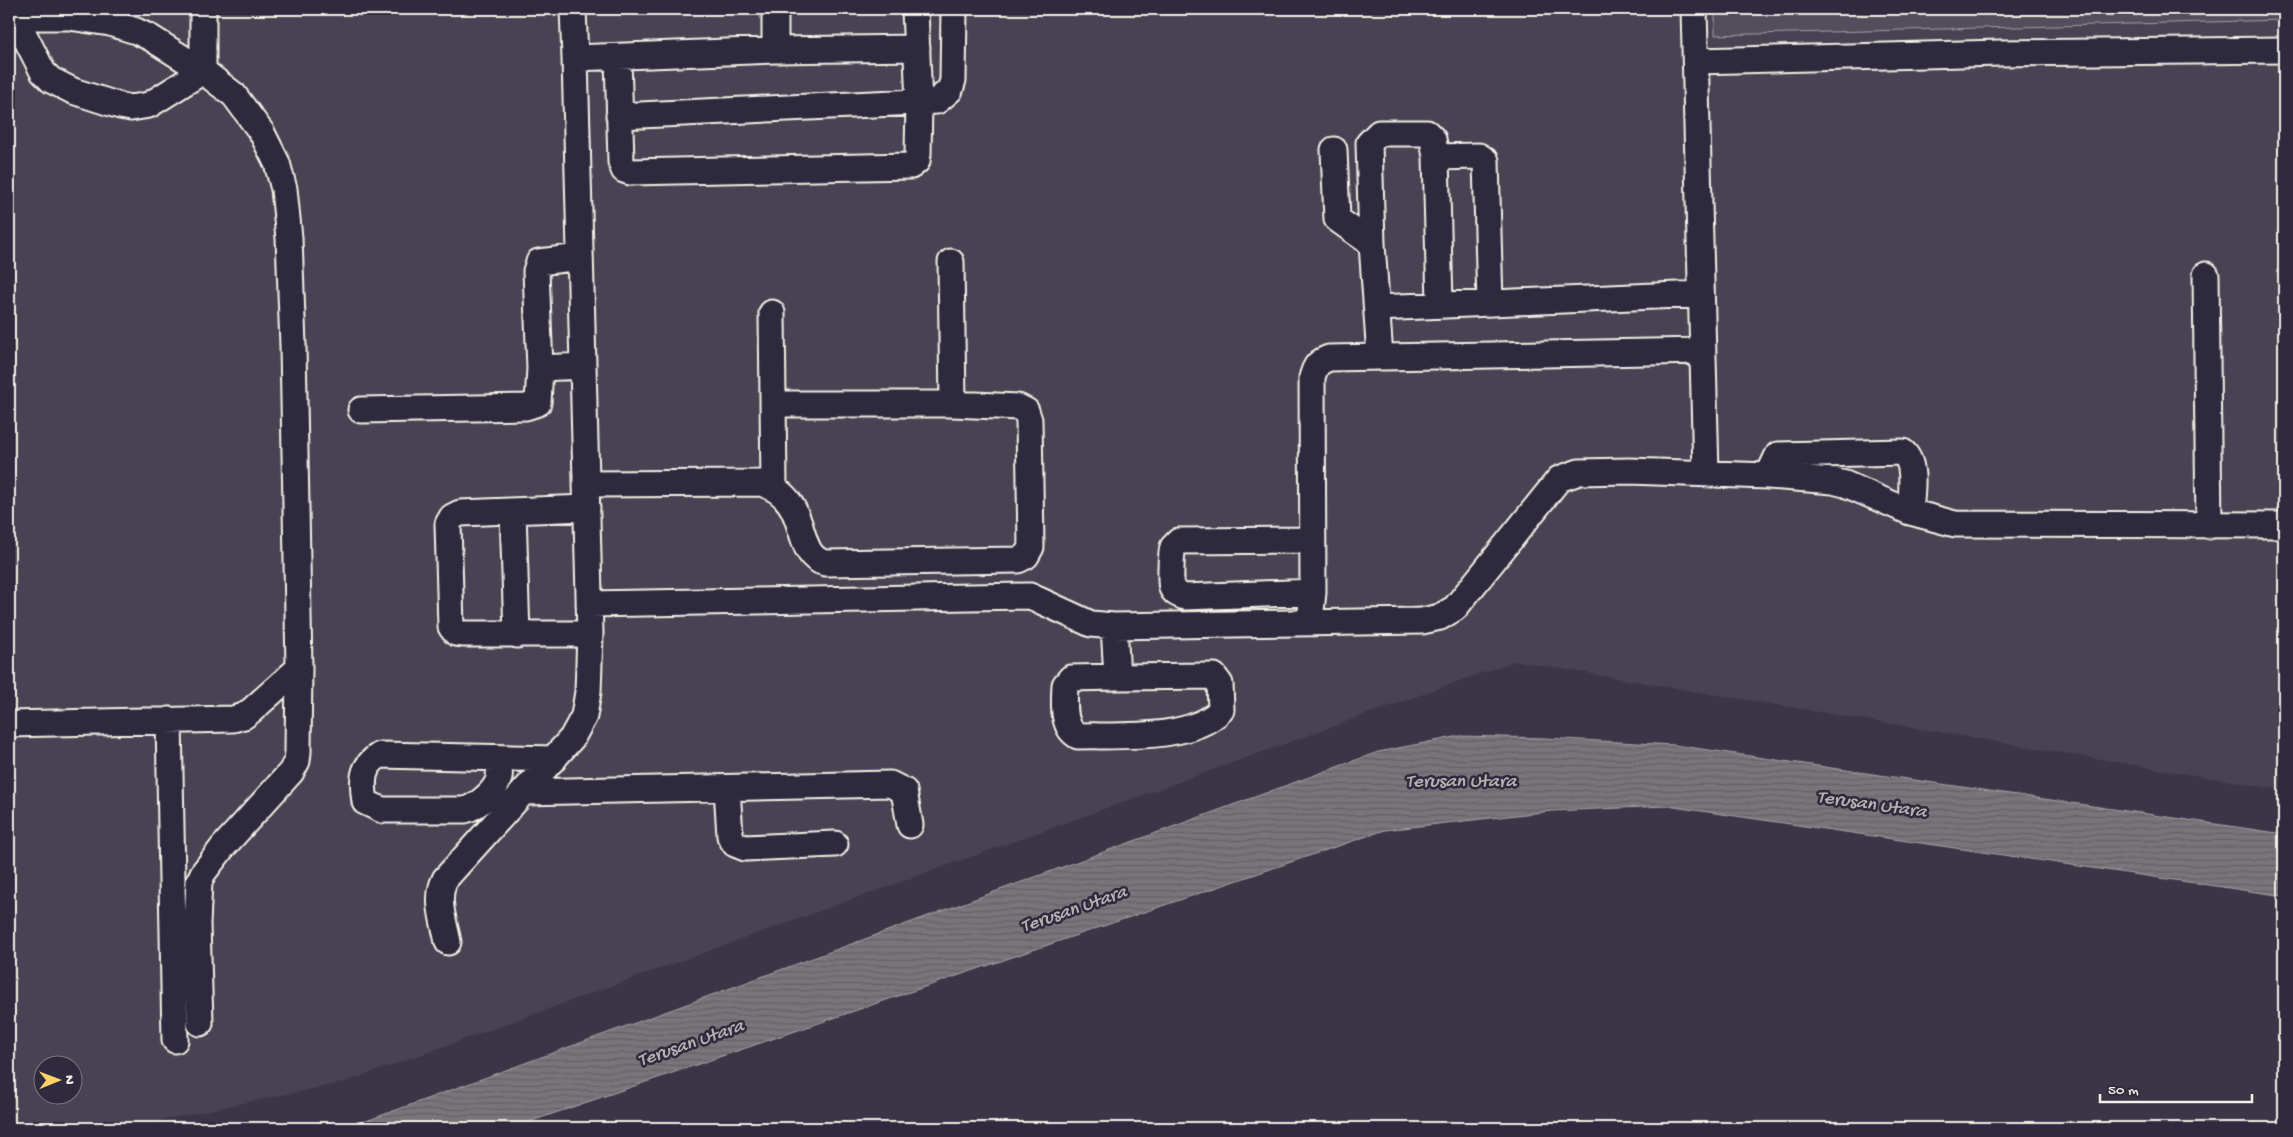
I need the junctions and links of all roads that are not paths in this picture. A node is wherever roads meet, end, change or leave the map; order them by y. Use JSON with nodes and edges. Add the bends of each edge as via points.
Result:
{"nodes":[{"id":1,"x":203,"y":9,"type":"edge"},
{"id":2,"x":573,"y":9,"type":"edge"},
{"id":3,"x":775,"y":9,"type":"edge"},
{"id":4,"x":915,"y":9,"type":"edge"},
{"id":5,"x":954,"y":9,"type":"edge"},
{"id":6,"x":1694,"y":9,"type":"edge"},
{"id":7,"x":12,"y":17,"type":"edge"},
{"id":8,"x":136,"y":20,"type":"edge"},
{"id":9,"x":917,"y":48,"type":"junction"},
{"id":10,"x":775,"y":50,"type":"junction"},
{"id":11,"x":2284,"y":50,"type":"edge"},
{"id":12,"x":575,"y":58,"type":"junction"},
{"id":13,"x":618,"y":58,"type":"junction"},
{"id":14,"x":1696,"y":61,"type":"junction"},
{"id":15,"x":203,"y":71,"type":"junction"},
{"id":16,"x":919,"y":104,"type":"junction"},
{"id":17,"x":619,"y":116,"type":"junction"},
{"id":18,"x":1334,"y":150,"type":"dead end"},
{"id":19,"x":1436,"y":157,"type":"junction"},
{"id":20,"x":1372,"y":244,"type":"junction"},
{"id":21,"x":580,"y":257,"type":"junction"},
{"id":22,"x":951,"y":262,"type":"dead end"},
{"id":23,"x":2206,"y":275,"type":"dead end"},
{"id":24,"x":1701,"y":294,"type":"junction"},
{"id":25,"x":1490,"y":303,"type":"junction"},
{"id":26,"x":1440,"y":304,"type":"junction"},
{"id":27,"x":1377,"y":308,"type":"junction"},
{"id":28,"x":772,"y":313,"type":"dead end"},
{"id":29,"x":1702,"y":351,"type":"junction"},
{"id":30,"x":1380,"y":357,"type":"junction"},
{"id":31,"x":583,"y":366,"type":"junction"},
{"id":32,"x":540,"y":368,"type":"junction"},
{"id":33,"x":774,"y":404,"type":"junction"},
{"id":34,"x":952,"y":404,"type":"junction"},
{"id":35,"x":360,"y":410,"type":"dead end"},
{"id":36,"x":1706,"y":473,"type":"junction"},
{"id":37,"x":1768,"y":476,"type":"junction"},
{"id":38,"x":587,"y":484,"type":"junction"},
{"id":39,"x":774,"y":487,"type":"junction"},
{"id":40,"x":587,"y":508,"type":"junction"},
{"id":41,"x":513,"y":512,"type":"junction"},
{"id":42,"x":1910,"y":512,"type":"junction"},
{"id":43,"x":2284,"y":525,"type":"edge"},
{"id":44,"x":2209,"y":526,"type":"junction"},
{"id":45,"x":1312,"y":540,"type":"junction"},
{"id":46,"x":1313,"y":592,"type":"junction"},
{"id":47,"x":590,"y":604,"type":"junction"},
{"id":48,"x":1310,"y":621,"type":"junction"},
{"id":49,"x":1114,"y":626,"type":"junction"},
{"id":50,"x":590,"y":634,"type":"junction"},
{"id":51,"x":517,"y":635,"type":"junction"},
{"id":52,"x":299,"y":668,"type":"junction"},
{"id":53,"x":1117,"y":677,"type":"junction"},
{"id":54,"x":169,"y":720,"type":"junction"},
{"id":55,"x":9,"y":724,"type":"edge"},
{"id":56,"x":499,"y":758,"type":"junction"},
{"id":57,"x":554,"y":758,"type":"junction"},
{"id":58,"x":727,"y":788,"type":"junction"},
{"id":59,"x":524,"y":792,"type":"junction"},
{"id":60,"x":910,"y":825,"type":"dead end"},
{"id":61,"x":835,"y":844,"type":"dead end"},
{"id":62,"x":448,"y":942,"type":"dead end"},
{"id":63,"x":200,"y":1023,"type":"dead end"},
{"id":64,"x":175,"y":1040,"type":"dead end"}],
"edges":[{"from":1,"to":15,"type":"lane"},
{"from":2,"to":12,"type":"lane"},
{"from":3,"to":10,"type":"lane"},
{"from":4,"to":9,"type":"lane"},
{"from":5,"to":16,"type":"lane","via":[[953,80],[950,90],[937,101]]},
{"from":6,"to":14,"type":"lane"},
{"from":7,"to":8,"type":"lane","via":[[69,17],[110,23]]},
{"from":7,"to":15,"type":"lane","via":[[43,72],[51,80],[120,106],[149,105]]},
{"from":8,"to":15,"type":"lane"},
{"from":9,"to":10,"type":"lane"},
{"from":9,"to":16,"type":"lane"},
{"from":10,"to":13,"type":"lane"},
{"from":11,"to":14,"type":"lane"},
{"from":12,"to":13,"type":"lane"},
{"from":12,"to":21,"type":"lane"},
{"from":13,"to":17,"type":"lane"},
{"from":14,"to":24,"type":"lane"},
{"from":15,"to":52,"type":"lane","via":[[234,95],[258,127],[277,163],[284,189],[293,346]]},
{"from":16,"to":17,"type":"lane"},
{"from":16,"to":17,"type":"lane","via":[[918,154],[917,161],[911,166],[630,172],[624,170],[621,162]]},
{"from":18,"to":20,"type":"lane","via":[[1338,219]]},
{"from":19,"to":20,"type":"lane","via":[[1433,139],[1427,133],[1379,133],[1373,137],[1370,143]]},
{"from":19,"to":25,"type":"lane","via":[[1479,156],[1486,161]]},
{"from":19,"to":26,"type":"lane"},
{"from":20,"to":27,"type":"lane"},
{"from":21,"to":31,"type":"lane"},
{"from":21,"to":32,"type":"lane","via":[[539,262],[536,271]]},
{"from":22,"to":34,"type":"lane"},
{"from":23,"to":44,"type":"lane"},
{"from":24,"to":25,"type":"lane"},
{"from":24,"to":29,"type":"lane"},
{"from":25,"to":26,"type":"lane"},
{"from":26,"to":27,"type":"lane"},
{"from":27,"to":30,"type":"lane"},
{"from":28,"to":33,"type":"lane"},
{"from":29,"to":30,"type":"lane"},
{"from":29,"to":36,"type":"lane"},
{"from":30,"to":45,"type":"lane","via":[[1329,358],[1314,368]]},
{"from":31,"to":32,"type":"lane"},
{"from":31,"to":38,"type":"lane"},
{"from":32,"to":35,"type":"lane","via":[[540,398],[534,406]]},
{"from":33,"to":34,"type":"lane"},
{"from":33,"to":39,"type":"lane"},
{"from":34,"to":39,"type":"lane","via":[[1018,407],[1026,411],[1029,420],[1031,547],[1026,556],[1018,560],[815,561],[809,553],[794,508]]},
{"from":36,"to":37,"type":"lane"},
{"from":36,"to":48,"type":"lane","via":[[1629,471],[1569,475],[1559,479],[1470,592],[1455,608],[1440,617],[1422,621]]},
{"from":37,"to":42,"type":"lane","via":[[1845,484]]},
{"from":37,"to":42,"type":"lane","via":[[1778,455],[1903,452],[1911,464]]},
{"from":38,"to":39,"type":"lane","via":[[761,483]]},
{"from":38,"to":40,"type":"lane"},
{"from":40,"to":41,"type":"lane"},
{"from":40,"to":47,"type":"lane"},
{"from":41,"to":51,"type":"lane"},
{"from":41,"to":51,"type":"lane","via":[[460,513],[448,524],[451,627],[456,633],[464,634]]},
{"from":42,"to":44,"type":"lane","via":[[1955,524]]},
{"from":43,"to":44,"type":"lane"},
{"from":45,"to":46,"type":"lane"},
{"from":45,"to":46,"type":"lane","via":[[1179,542],[1172,553],[1171,579],[1177,594],[1186,597]]},
{"from":46,"to":48,"type":"lane"},
{"from":47,"to":49,"type":"lane","via":[[1030,596],[1091,624]]},
{"from":47,"to":50,"type":"lane"},
{"from":48,"to":49,"type":"lane"},
{"from":49,"to":53,"type":"lane"},
{"from":50,"to":51,"type":"lane"},
{"from":50,"to":57,"type":"lane","via":[[584,716],[572,738]]},
{"from":52,"to":54,"type":"lane","via":[[244,716]]},
{"from":52,"to":63,"type":"lane","via":[[298,752],[292,772],[223,847],[199,882]]},
{"from":53,"to":53,"type":"lane","via":[[1071,678],[1065,685],[1067,726],[1071,732],[1078,736],[1167,734],[1206,720],[1221,710],[1220,684],[1214,676]]},
{"from":54,"to":55,"type":"lane"},
{"from":54,"to":64,"type":"lane"},
{"from":56,"to":56,"type":"lane","via":[[380,755],[365,767],[365,802],[382,810],[474,808],[499,780]]},
{"from":56,"to":57,"type":"lane"},
{"from":57,"to":59,"type":"lane"},
{"from":58,"to":59,"type":"lane"},
{"from":58,"to":60,"type":"lane","via":[[890,784],[904,792]]},
{"from":58,"to":61,"type":"lane","via":[[730,836],[735,844],[745,848]]},
{"from":59,"to":62,"type":"lane","via":[[445,879],[439,899]]}]}
